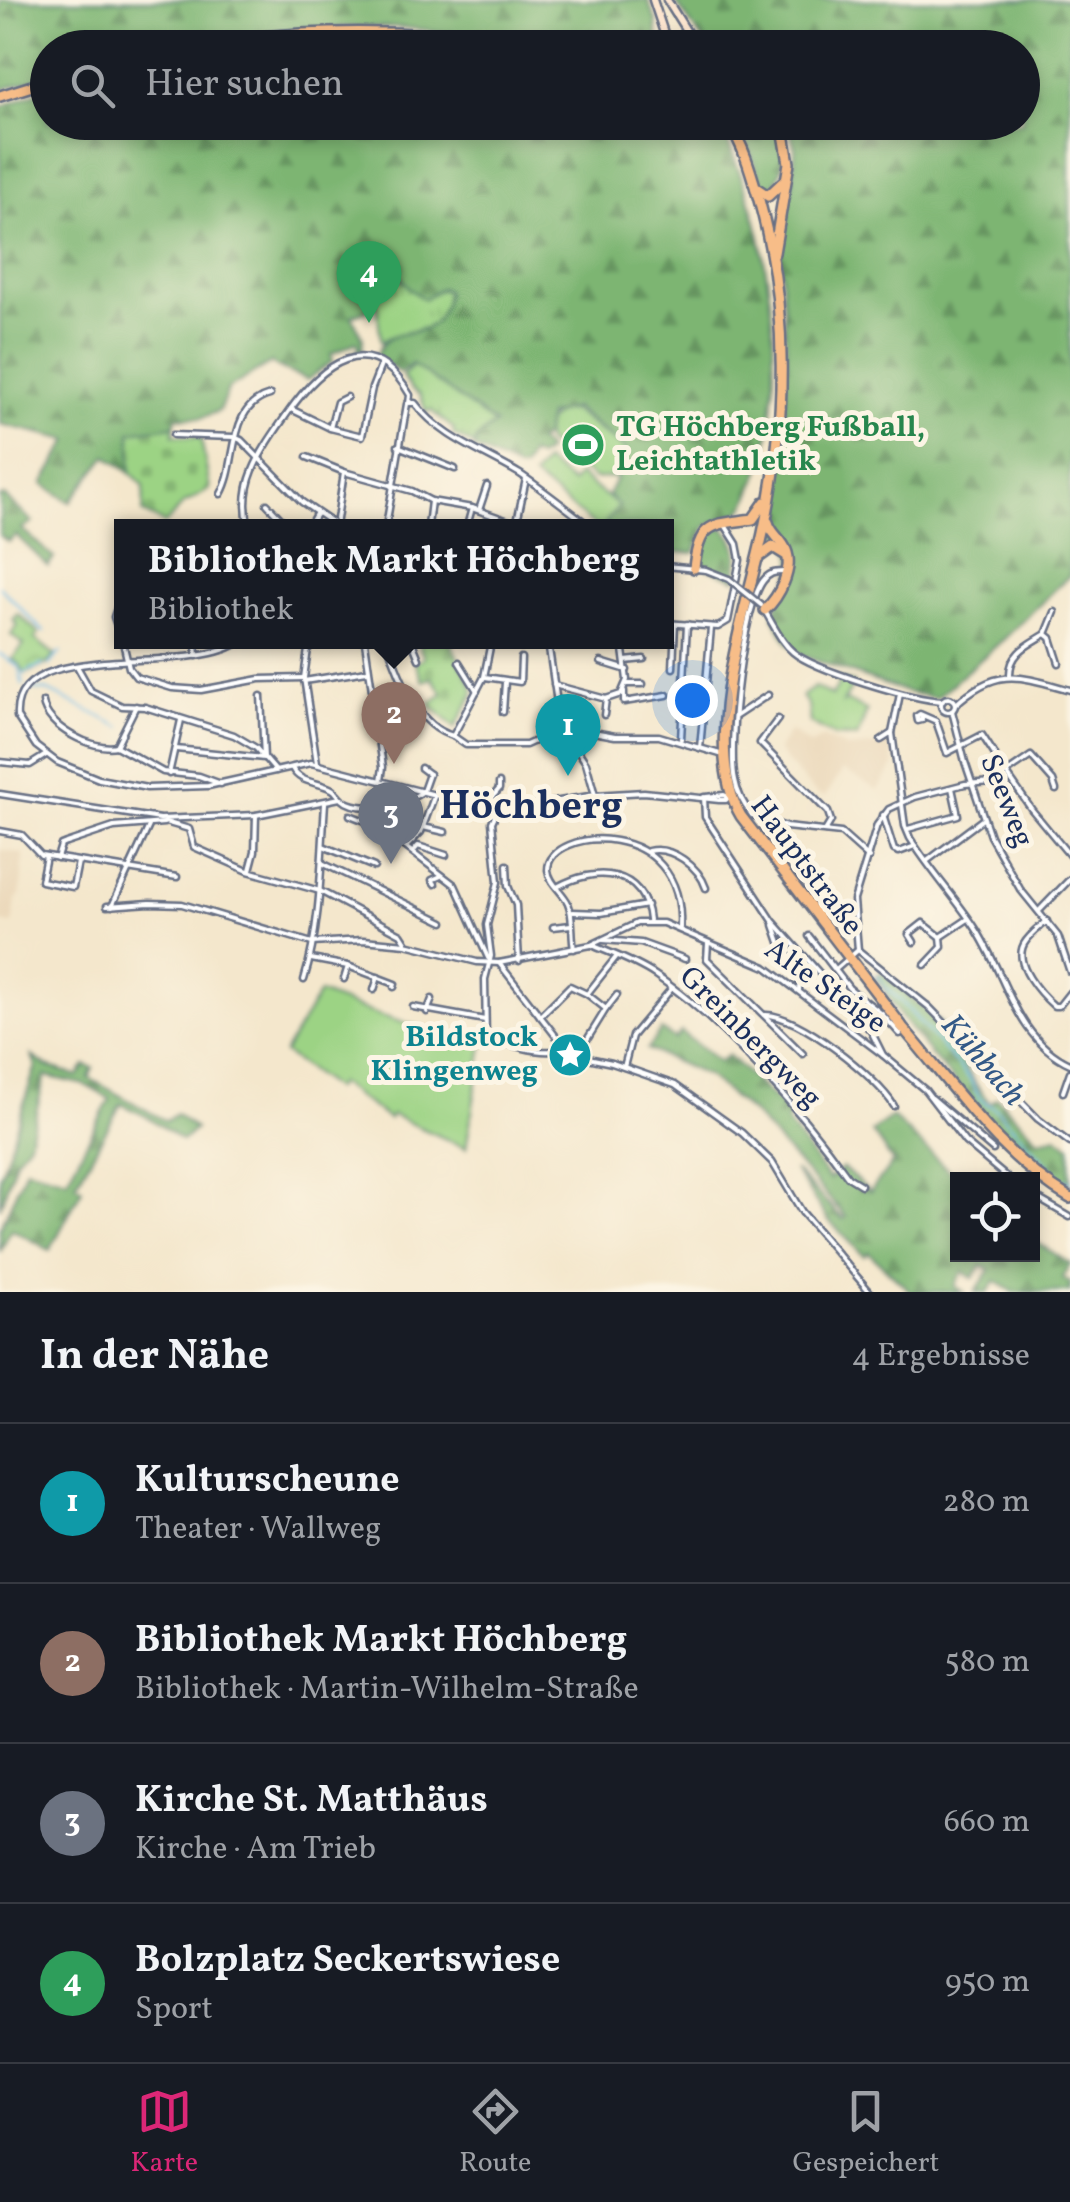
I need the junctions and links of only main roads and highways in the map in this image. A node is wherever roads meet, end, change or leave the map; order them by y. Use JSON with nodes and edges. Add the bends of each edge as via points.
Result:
{"nodes":[{"id":1,"x":652,"y":0,"type":"edge"},
{"id":2,"x":667,"y":0,"type":"edge"},
{"id":3,"x":663,"y":30,"type":"edge"},
{"id":4,"x":686,"y":30,"type":"edge"},
{"id":5,"x":30,"y":87,"type":"edge"},
{"id":6,"x":0,"y":96,"type":"edge"},
{"id":7,"x":739,"y":140,"type":"edge"},
{"id":8,"x":786,"y":140,"type":"edge"},
{"id":9,"x":788,"y":173,"type":"junction"},
{"id":10,"x":755,"y":187,"type":"junction"},
{"id":11,"x":773,"y":262,"type":"junction"},
{"id":12,"x":768,"y":500,"type":"junction"},
{"id":13,"x":742,"y":520,"type":"junction"},
{"id":14,"x":756,"y":541,"type":"junction"},
{"id":15,"x":788,"y":558,"type":"junction"},
{"id":16,"x":752,"y":567,"type":"junction"},
{"id":17,"x":694,"y":568,"type":"road end"},
{"id":18,"x":763,"y":608,"type":"road end"},
{"id":19,"x":727,"y":795,"type":"junction"},
{"id":20,"x":847,"y":957,"type":"junction"},
{"id":21,"x":901,"y":1030,"type":"junction"},
{"id":22,"x":1070,"y":1196,"type":"edge"}],
"edges":[{"from":1,"to":3,"type":"main road"},
{"from":2,"to":4,"type":"main road"},
{"from":5,"to":6,"type":"main road"},
{"from":7,"to":10,"type":"main road"},
{"from":8,"to":9,"type":"main road"},
{"from":9,"to":10,"type":"main road","via":[[768,196]]},
{"from":9,"to":11,"type":"main road"},
{"from":10,"to":11,"type":"main road"},
{"from":11,"to":12,"type":"main road","via":[[782,372]]},
{"from":12,"to":13,"type":"main road","via":[[756,517]]},
{"from":12,"to":14,"type":"main road"},
{"from":12,"to":15,"type":"main road","via":[[769,528]]},
{"from":12,"to":16,"type":"main road"},
{"from":13,"to":14,"type":"main road"},
{"from":13,"to":17,"type":"main road","via":[[711,527],[700,540]]},
{"from":14,"to":16,"type":"main road"},
{"from":15,"to":16,"type":"main road","via":[[770,548]]},
{"from":15,"to":18,"type":"main road","via":[[778,593]]},
{"from":16,"to":19,"type":"main road","via":[[730,680]]},
{"from":16,"to":19,"type":"main road","via":[[731,648],[720,754]]},
{"from":19,"to":20,"type":"main road","name":"Hauptstraße","via":[[744,830]]},
{"from":20,"to":21,"type":"main road","name":"Hauptstraße"},
{"from":20,"to":21,"type":"main road","name":"Hauptstraße"},
{"from":21,"to":22,"type":"main road","name":"Hauptstraße","via":[[1000,1141]]}]}
